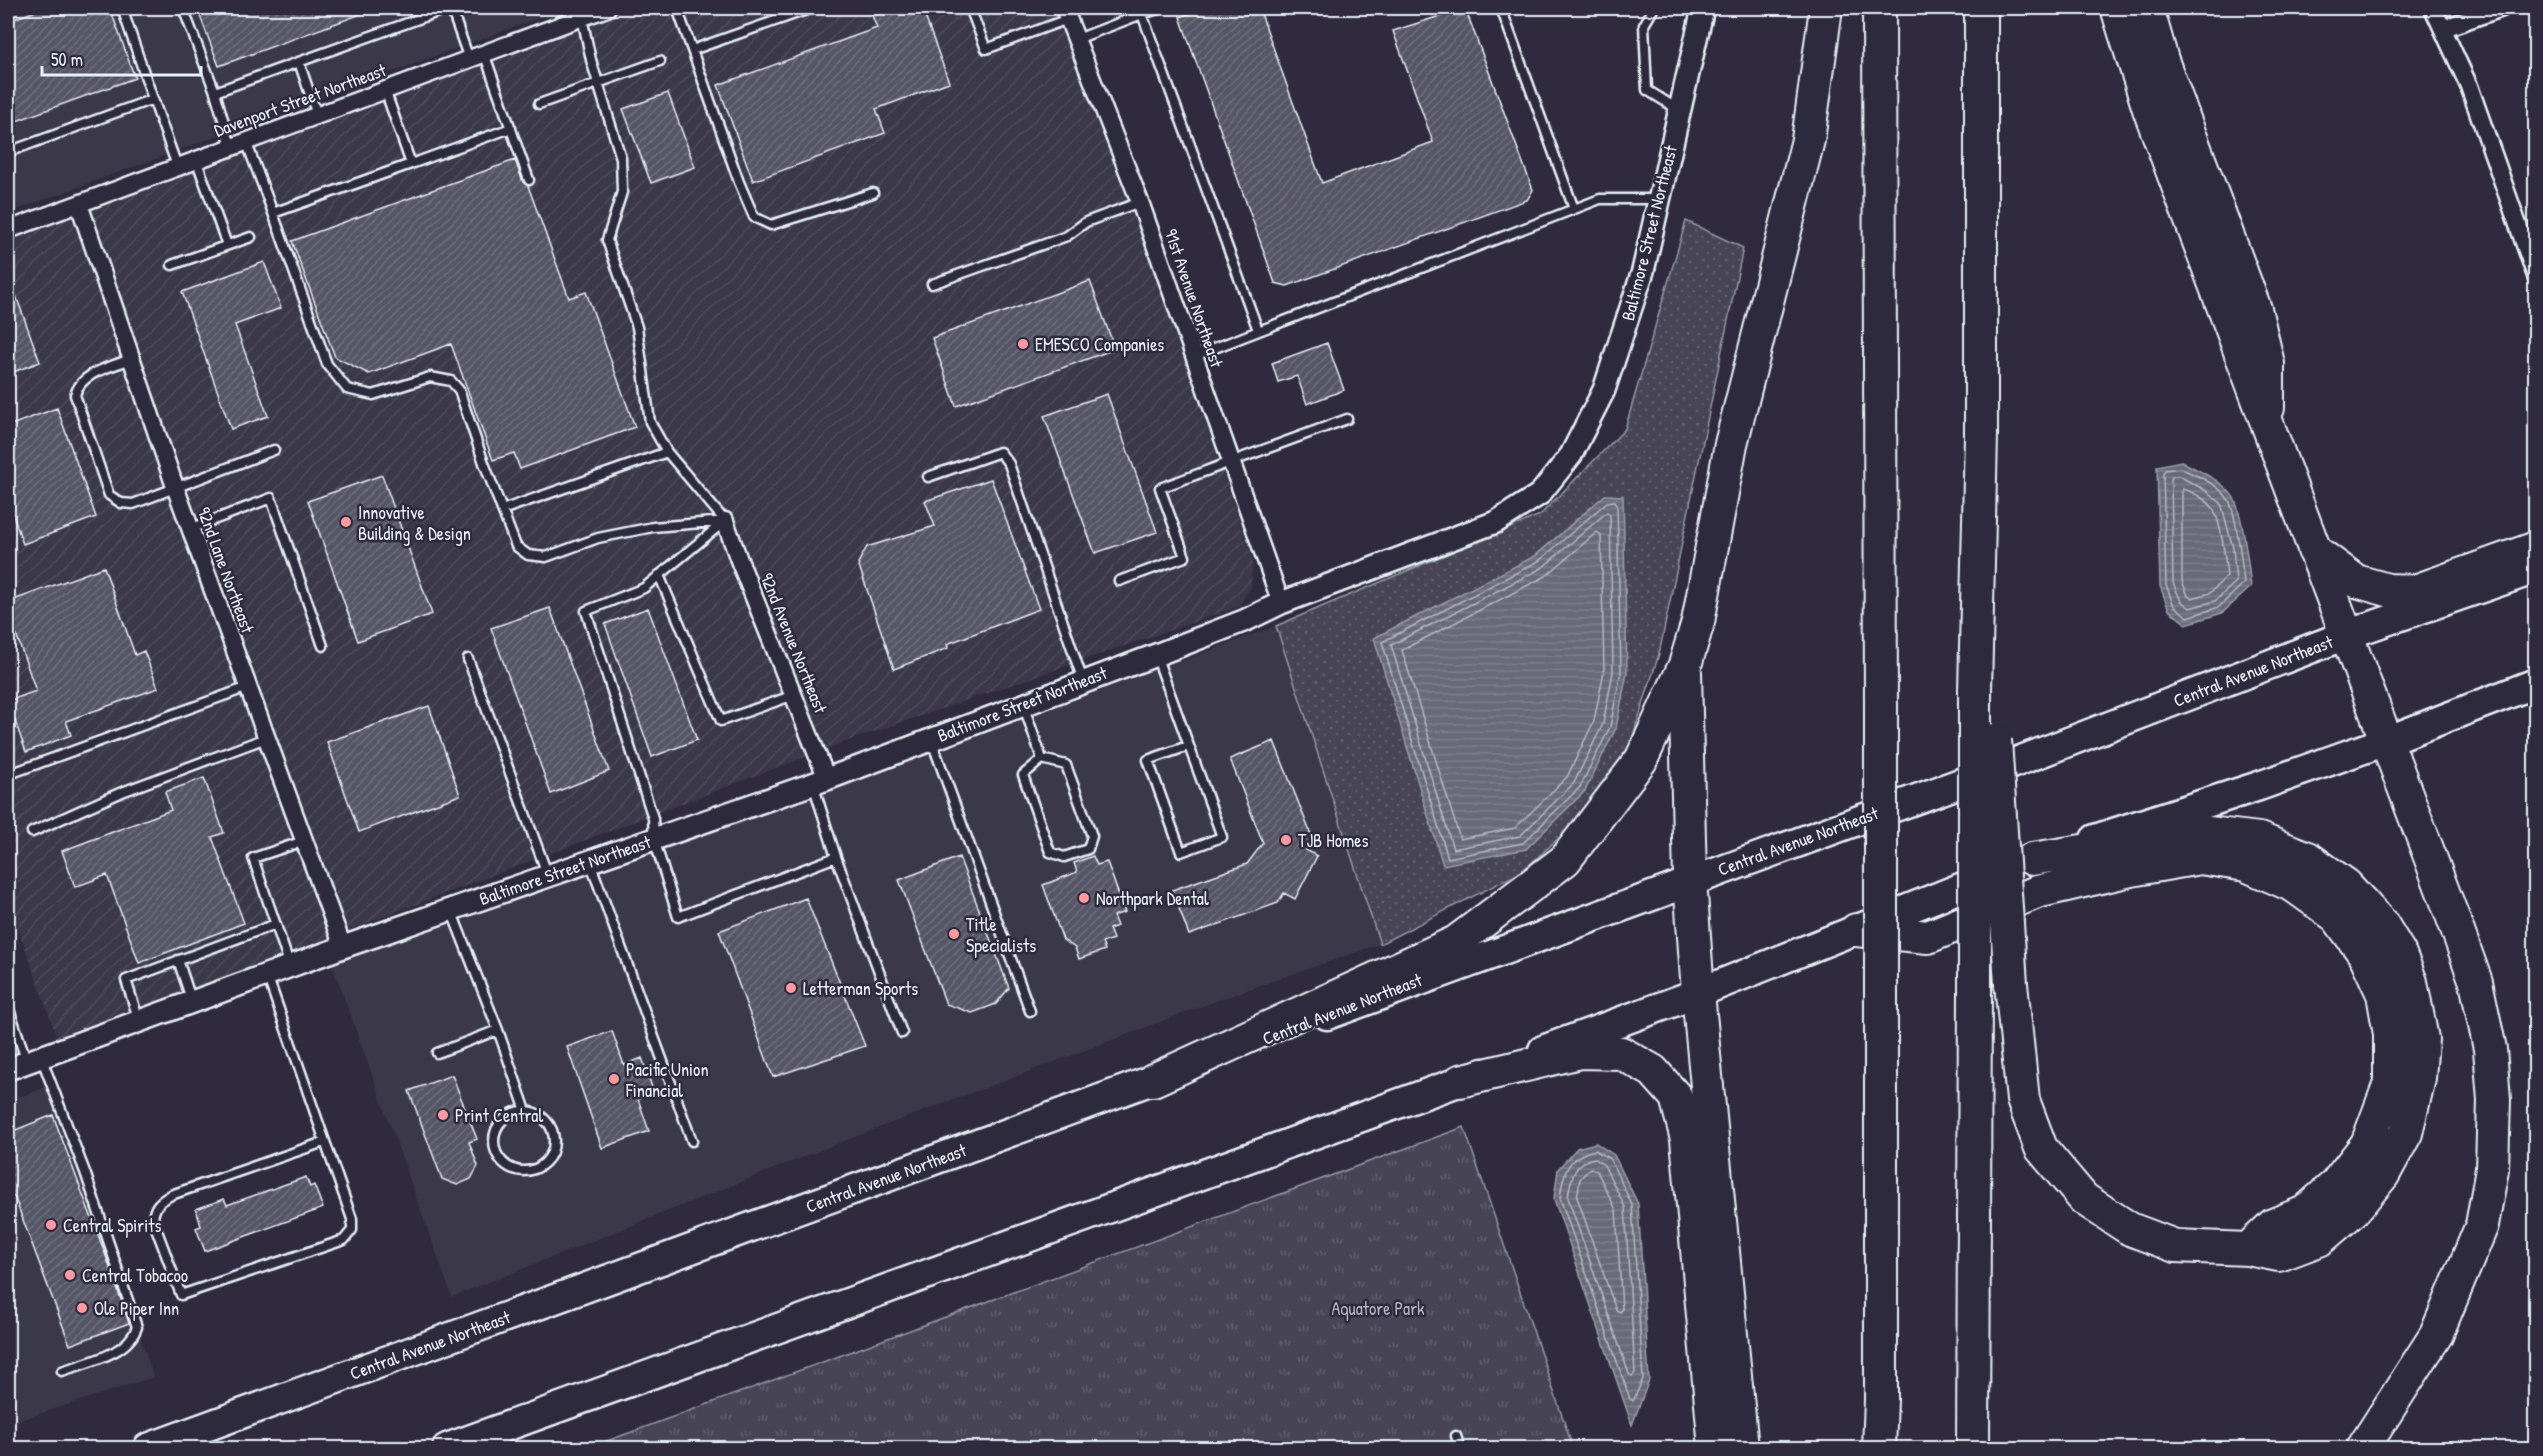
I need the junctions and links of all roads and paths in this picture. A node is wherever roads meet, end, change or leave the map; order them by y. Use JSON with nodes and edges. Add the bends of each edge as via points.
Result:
{"nodes":[{"id":1,"x":122,"y":8,"type":"edge"},
{"id":2,"x":183,"y":8,"type":"edge"},
{"id":3,"x":450,"y":8,"type":"edge"},
{"id":4,"x":607,"y":8,"type":"edge"},
{"id":5,"x":677,"y":8,"type":"edge"},
{"id":6,"x":812,"y":8,"type":"edge"},
{"id":7,"x":970,"y":8,"type":"edge"},
{"id":8,"x":1161,"y":8,"type":"edge"},
{"id":9,"x":1378,"y":8,"type":"edge"},
{"id":10,"x":1388,"y":8,"type":"edge"},
{"id":11,"x":1501,"y":8,"type":"edge"},
{"id":12,"x":1654,"y":8,"type":"edge"},
{"id":13,"x":1703,"y":8,"type":"edge"},
{"id":14,"x":1826,"y":8,"type":"edge"},
{"id":15,"x":1879,"y":8,"type":"edge"},
{"id":16,"x":1981,"y":8,"type":"edge"},
{"id":17,"x":2117,"y":8,"type":"edge"},
{"id":18,"x":2147,"y":8,"type":"edge"},
{"id":19,"x":2433,"y":8,"type":"edge"},
{"id":20,"x":2502,"y":8,"type":"edge"},
{"id":21,"x":581,"y":12,"type":"edge"},
{"id":22,"x":1066,"y":13,"type":"edge"},
{"id":23,"x":1142,"y":14,"type":"junction"},
{"id":24,"x":2444,"y":28,"type":"junction"},
{"id":25,"x":1077,"y":39,"type":"junction"},
{"id":26,"x":692,"y":50,"type":"junction"},
{"id":27,"x":476,"y":56,"type":"junction"},
{"id":28,"x":660,"y":61,"type":"dead end"},
{"id":29,"x":298,"y":62,"type":"junction"},
{"id":30,"x":598,"y":82,"type":"junction"},
{"id":31,"x":385,"y":90,"type":"junction"},
{"id":32,"x":215,"y":92,"type":"junction"},
{"id":33,"x":153,"y":99,"type":"junction"},
{"id":34,"x":538,"y":104,"type":"dead end"},
{"id":35,"x":1680,"y":110,"type":"junction"},
{"id":36,"x":317,"y":115,"type":"junction"},
{"id":37,"x":511,"y":128,"type":"junction"},
{"id":38,"x":239,"y":143,"type":"junction"},
{"id":39,"x":8,"y":152,"type":"edge"},
{"id":40,"x":196,"y":159,"type":"junction"},
{"id":41,"x":411,"y":164,"type":"junction"},
{"id":42,"x":177,"y":166,"type":"junction"},
{"id":43,"x":529,"y":180,"type":"dead end"},
{"id":44,"x":873,"y":193,"type":"dead end"},
{"id":45,"x":1659,"y":199,"type":"junction"},
{"id":46,"x":1140,"y":202,"type":"junction"},
{"id":47,"x":79,"y":204,"type":"junction"},
{"id":48,"x":1574,"y":209,"type":"junction"},
{"id":49,"x":273,"y":213,"type":"junction"},
{"id":50,"x":8,"y":230,"type":"edge"},
{"id":51,"x":250,"y":237,"type":"dead end"},
{"id":52,"x":227,"y":245,"type":"junction"},
{"id":53,"x":172,"y":265,"type":"dead end"},
{"id":54,"x":2535,"y":276,"type":"edge"},
{"id":55,"x":932,"y":284,"type":"dead end"},
{"id":56,"x":1258,"y":330,"type":"junction"},
{"id":57,"x":1193,"y":356,"type":"junction"},
{"id":58,"x":131,"y":359,"type":"junction"},
{"id":59,"x":1347,"y":419,"type":"dead end"},
{"id":60,"x":2269,"y":430,"type":"junction"},
{"id":61,"x":274,"y":450,"type":"dead end"},
{"id":62,"x":668,"y":452,"type":"junction"},
{"id":63,"x":1231,"y":462,"type":"junction"},
{"id":64,"x":928,"y":477,"type":"dead end"},
{"id":65,"x":176,"y":488,"type":"junction"},
{"id":66,"x":502,"y":510,"type":"junction"},
{"id":67,"x":725,"y":521,"type":"junction"},
{"id":68,"x":190,"y":529,"type":"junction"},
{"id":69,"x":2535,"y":548,"type":"edge"},
{"id":70,"x":2314,"y":550,"type":"junction"},
{"id":71,"x":2535,"y":569,"type":"edge"},
{"id":72,"x":659,"y":576,"type":"junction"},
{"id":73,"x":1119,"y":581,"type":"dead end"},
{"id":74,"x":1281,"y":603,"type":"junction"},
{"id":75,"x":2346,"y":635,"type":"junction"},
{"id":76,"x":323,"y":646,"type":"dead end"},
{"id":77,"x":1156,"y":655,"type":"junction"},
{"id":78,"x":468,"y":659,"type":"dead end"},
{"id":79,"x":1685,"y":665,"type":"junction"},
{"id":80,"x":1083,"y":681,"type":"junction"},
{"id":81,"x":2535,"y":683,"type":"edge"},
{"id":82,"x":248,"y":687,"type":"junction"},
{"id":83,"x":1984,"y":690,"type":"junction"},
{"id":84,"x":794,"y":695,"type":"junction"},
{"id":85,"x":1022,"y":704,"type":"junction"},
{"id":86,"x":266,"y":738,"type":"junction"},
{"id":87,"x":931,"y":739,"type":"junction"},
{"id":88,"x":2386,"y":741,"type":"junction"},
{"id":89,"x":1188,"y":746,"type":"junction"},
{"id":90,"x":1042,"y":759,"type":"junction"},
{"id":91,"x":15,"y":772,"type":"dead end"},
{"id":92,"x":820,"y":782,"type":"junction"},
{"id":93,"x":32,"y":832,"type":"dead end"},
{"id":94,"x":654,"y":839,"type":"junction"},
{"id":95,"x":304,"y":840,"type":"junction"},
{"id":96,"x":836,"y":857,"type":"junction"},
{"id":97,"x":2032,"y":860,"type":"junction"},
{"id":98,"x":590,"y":861,"type":"junction"},
{"id":99,"x":548,"y":876,"type":"junction"},
{"id":100,"x":1690,"y":880,"type":"junction"},
{"id":101,"x":451,"y":910,"type":"junction"},
{"id":102,"x":276,"y":924,"type":"junction"},
{"id":103,"x":1856,"y":930,"type":"junction"},
{"id":104,"x":343,"y":947,"type":"junction"},
{"id":105,"x":178,"y":960,"type":"junction"},
{"id":106,"x":290,"y":966,"type":"junction"},
{"id":107,"x":266,"y":975,"type":"junction"},
{"id":108,"x":1698,"y":993,"type":"junction"},
{"id":109,"x":192,"y":1002,"type":"junction"},
{"id":110,"x":8,"y":1006,"type":"edge"},
{"id":111,"x":1030,"y":1011,"type":"dead end"},
{"id":112,"x":139,"y":1021,"type":"junction"},
{"id":113,"x":498,"y":1030,"type":"junction"},
{"id":114,"x":902,"y":1033,"type":"dead end"},
{"id":115,"x":437,"y":1053,"type":"dead end"},
{"id":116,"x":25,"y":1063,"type":"edge"},
{"id":117,"x":1153,"y":1080,"type":"junction"},
{"id":118,"x":1460,"y":1081,"type":"junction"},
{"id":119,"x":526,"y":1111,"type":"junction"},
{"id":120,"x":692,"y":1141,"type":"dead end"},
{"id":121,"x":324,"y":1142,"type":"junction"},
{"id":122,"x":2248,"y":1249,"type":"junction"},
{"id":123,"x":62,"y":1371,"type":"dead end"},
{"id":124,"x":1456,"y":1436,"type":"dead end"},
{"id":125,"x":148,"y":1449,"type":"edge"},
{"id":126,"x":447,"y":1449,"type":"edge"},
{"id":127,"x":1460,"y":1449,"type":"edge"},
{"id":128,"x":1714,"y":1449,"type":"edge"},
{"id":129,"x":1742,"y":1449,"type":"edge"},
{"id":130,"x":1879,"y":1449,"type":"edge"},
{"id":131,"x":1973,"y":1449,"type":"edge"},
{"id":132,"x":2363,"y":1449,"type":"edge"}],
"edges":[{"from":1,"to":33,"type":"lane"},
{"from":2,"to":32,"type":"lane"},
{"from":3,"to":27,"type":"lane"},
{"from":3,"to":29,"type":"lane"},
{"from":4,"to":21,"type":"street","name":"Davenport Street Northeast"},
{"from":5,"to":26,"type":"lane"},
{"from":6,"to":26,"type":"lane"},
{"from":7,"to":22,"type":"lane","via":[[986,49]]},
{"from":8,"to":23,"type":"lane"},
{"from":9,"to":10,"type":"lane"},
{"from":11,"to":48,"type":"lane"},
{"from":12,"to":35,"type":"lane","via":[[1644,24],[1647,90]]},
{"from":13,"to":35,"type":"street","name":"Baltimore Street Northeast"},
{"from":14,"to":79,"type":"highway","via":[[1808,140],[1731,444],[1698,622]]},
{"from":15,"to":130,"type":"highway","bridge":true},
{"from":16,"to":83,"type":"highway"},
{"from":17,"to":60,"type":"highway","via":[[2149,109]]},
{"from":18,"to":60,"type":"highway","via":[[2166,71],[2255,309],[2268,364]]},
{"from":19,"to":24,"type":"street"},
{"from":20,"to":24,"type":"street"},
{"from":21,"to":27,"type":"street","name":"Davenport Street Northeast"},
{"from":21,"to":30,"type":"lane"},
{"from":22,"to":25,"type":"street","name":"91st Avenue Northeast"},
{"from":23,"to":25,"type":"lane"},
{"from":23,"to":56,"type":"lane"},
{"from":24,"to":54,"type":"street","via":[[2469,86]]},
{"from":25,"to":46,"type":"street","name":"91st Avenue Northeast"},
{"from":26,"to":44,"type":"lane","via":[[754,217],[771,225]]},
{"from":27,"to":31,"type":"street","name":"Davenport Street Northeast"},
{"from":27,"to":37,"type":"lane"},
{"from":28,"to":30,"type":"lane"},
{"from":29,"to":32,"type":"lane"},
{"from":29,"to":36,"type":"lane"},
{"from":30,"to":34,"type":"lane"},
{"from":30,"to":62,"type":"lane","via":[[621,158],[622,192],[608,240],[637,327],[650,422]]},
{"from":31,"to":36,"type":"street","name":"Davenport Street Northeast"},
{"from":31,"to":41,"type":"lane"},
{"from":32,"to":38,"type":"lane"},
{"from":33,"to":39,"type":"lane"},
{"from":33,"to":42,"type":"lane"},
{"from":35,"to":45,"type":"street","name":"Baltimore Street Northeast"},
{"from":36,"to":38,"type":"street","name":"Davenport Street Northeast"},
{"from":37,"to":41,"type":"lane"},
{"from":37,"to":43,"type":"lane"},
{"from":38,"to":40,"type":"street","name":"Davenport Street Northeast"},
{"from":38,"to":49,"type":"lane"},
{"from":40,"to":42,"type":"street","name":"Davenport Street Northeast"},
{"from":40,"to":52,"type":"lane"},
{"from":41,"to":49,"type":"lane"},
{"from":42,"to":47,"type":"street","name":"Davenport Street Northeast"},
{"from":45,"to":48,"type":"lane","via":[[1600,199]]},
{"from":45,"to":74,"type":"street","name":"Baltimore Street Northeast","via":[[1643,271],[1604,390],[1571,455],[1540,494],[1496,522]]},
{"from":46,"to":55,"type":"lane","via":[[1086,222],[1068,236]]},
{"from":46,"to":57,"type":"street","name":"91st Avenue Northeast"},
{"from":47,"to":50,"type":"street","name":"Davenport Street Northeast"},
{"from":47,"to":58,"type":"street","name":"92nd Lane Northeast"},
{"from":48,"to":56,"type":"lane"},
{"from":49,"to":66,"type":"lane","via":[[327,364],[347,389],[373,395],[430,377],[451,381],[459,390]]},
{"from":51,"to":52,"type":"lane"},
{"from":52,"to":53,"type":"lane"},
{"from":56,"to":57,"type":"lane"},
{"from":57,"to":63,"type":"street","name":"91st Avenue Northeast"},
{"from":58,"to":65,"type":"street","name":"92nd Lane Northeast"},
{"from":58,"to":65,"type":"lane","via":[[88,376],[78,384],[75,395],[109,495],[133,504]]},
{"from":59,"to":63,"type":"lane"},
{"from":60,"to":70,"type":"highway"},
{"from":61,"to":65,"type":"lane"},
{"from":62,"to":66,"type":"lane"},
{"from":62,"to":67,"type":"lane"},
{"from":63,"to":73,"type":"lane","via":[[1160,488],[1185,557]]},
{"from":63,"to":74,"type":"street","name":"91st Avenue Northeast"},
{"from":64,"to":80,"type":"lane","via":[[1000,452],[1009,464]]},
{"from":65,"to":68,"type":"street","name":"92nd Lane Northeast"},
{"from":66,"to":67,"type":"lane","via":[[516,546],[528,555],[546,557],[609,536],[653,527]]},
{"from":67,"to":72,"type":"lane"},
{"from":67,"to":84,"type":"street","name":"92nd Avenue Northeast"},
{"from":68,"to":76,"type":"lane","via":[[271,498]]},
{"from":68,"to":82,"type":"street","name":"92nd Lane Northeast"},
{"from":69,"to":70,"type":"highway","via":[[2415,591],[2388,590],[2356,581]]},
{"from":70,"to":75,"type":"highway"},
{"from":71,"to":75,"type":"highway","name":"Central Avenue Northeast"},
{"from":72,"to":84,"type":"lane","via":[[720,721]]},
{"from":72,"to":94,"type":"lane","via":[[644,588],[586,611],[653,818]]},
{"from":74,"to":77,"type":"street","name":"Baltimore Street Northeast"},
{"from":75,"to":88,"type":"highway"},
{"from":75,"to":100,"type":"highway","name":"Central Avenue Northeast","via":[[1985,774]]},
{"from":77,"to":80,"type":"street","name":"Baltimore Street Northeast"},
{"from":77,"to":89,"type":"lane"},
{"from":78,"to":99,"type":"lane"},
{"from":79,"to":100,"type":"highway"},
{"from":79,"to":117,"type":"highway","via":[[1641,760],[1565,860],[1456,942]]},
{"from":80,"to":85,"type":"street","name":"Baltimore Street Northeast"},
{"from":81,"to":88,"type":"highway"},
{"from":82,"to":86,"type":"street","name":"92nd Lane Northeast"},
{"from":82,"to":91,"type":"lane"},
{"from":83,"to":122,"type":"highway","bridge":true,"via":[[2023,1100],[2041,1148],[2084,1200],[2130,1229],[2175,1246]]},
{"from":83,"to":131,"type":"highway","bridge":true,"via":[[1975,994]]},
{"from":84,"to":92,"type":"street","name":"92nd Avenue Northeast"},
{"from":85,"to":87,"type":"street","name":"Baltimore Street Northeast"},
{"from":85,"to":90,"type":"lane"},
{"from":86,"to":93,"type":"lane","via":[[122,792]]},
{"from":86,"to":95,"type":"street","name":"92nd Lane Northeast"},
{"from":87,"to":92,"type":"street","name":"Baltimore Street Northeast"},
{"from":87,"to":111,"type":"lane"},
{"from":88,"to":97,"type":"highway"},
{"from":88,"to":132,"type":"highway","via":[[2476,982],[2490,1049],[2494,1100],[2492,1158],[2482,1225],[2436,1335]]},
{"from":89,"to":89,"type":"lane","via":[[1221,837],[1181,852],[1148,760]]},
{"from":90,"to":90,"type":"lane","via":[[1066,765],[1092,836],[1088,849],[1064,858],[1050,852],[1023,775]]},
{"from":92,"to":94,"type":"street","name":"Baltimore Street Northeast"},
{"from":92,"to":96,"type":"lane"},
{"from":94,"to":96,"type":"lane","via":[[678,917]]},
{"from":94,"to":98,"type":"street","name":"Baltimore Street Northeast"},
{"from":95,"to":102,"type":"lane","via":[[253,858]]},
{"from":95,"to":104,"type":"street","name":"92nd Lane Northeast"},
{"from":96,"to":114,"type":"lane"},
{"from":97,"to":103,"type":"highway"},
{"from":97,"to":122,"type":"highway","via":[[2200,832],[2259,839],[2308,858],[2346,885],[2382,924],[2399,952],[2411,982],[2422,1039],[2420,1078],[2406,1133],[2383,1175],[2354,1210],[2319,1240],[2279,1255]]},
{"from":98,"to":99,"type":"street","name":"Baltimore Street Northeast"},
{"from":98,"to":120,"type":"lane"},
{"from":99,"to":101,"type":"street","name":"Baltimore Street Northeast"},
{"from":100,"to":108,"type":"highway"},
{"from":100,"to":117,"type":"highway","name":"Central Avenue Northeast"},
{"from":101,"to":104,"type":"street","name":"Baltimore Street Northeast"},
{"from":101,"to":113,"type":"lane"},
{"from":102,"to":105,"type":"lane"},
{"from":102,"to":106,"type":"lane"},
{"from":103,"to":108,"type":"highway"},
{"from":103,"to":122,"type":"highway","via":[[1928,938],[2037,892],[2200,858],[2246,865],[2294,886],[2337,916],[2365,955],[2383,994],[2390,1034],[2390,1083],[2367,1144],[2335,1185],[2305,1212],[2273,1226]]},
{"from":104,"to":106,"type":"street","name":"Baltimore Street Northeast"},
{"from":105,"to":109,"type":"lane"},
{"from":105,"to":112,"type":"lane","via":[[126,980]]},
{"from":106,"to":107,"type":"street","name":"Baltimore Street Northeast"},
{"from":107,"to":109,"type":"street","name":"Baltimore Street Northeast"},
{"from":107,"to":121,"type":"lane"},
{"from":108,"to":118,"type":"highway"},
{"from":108,"to":129,"type":"highway"},
{"from":109,"to":112,"type":"street","name":"Baltimore Street Northeast"},
{"from":110,"to":116,"type":"lane"},
{"from":112,"to":116,"type":"street","name":"Baltimore Street Northeast"},
{"from":113,"to":115,"type":"lane"},
{"from":113,"to":119,"type":"lane"},
{"from":116,"to":123,"type":"lane","via":[[85,1172],[137,1327],[134,1338],[124,1347]]},
{"from":117,"to":125,"type":"highway","name":"Central Avenue Northeast"},
{"from":118,"to":126,"type":"highway"},
{"from":118,"to":128,"type":"highway","via":[[1580,1052],[1622,1053],[1653,1071],[1676,1097],[1687,1139]]},
{"from":119,"to":119,"type":"lane","via":[[544,1118],[551,1126],[555,1146],[545,1164],[527,1172],[516,1171],[500,1160],[494,1142],[500,1123],[507,1116]]},
{"from":121,"to":121,"type":"lane","via":[[352,1219],[352,1230],[344,1240],[181,1295],[153,1220],[159,1201]]},
{"from":124,"to":127,"type":"lane"}]}
